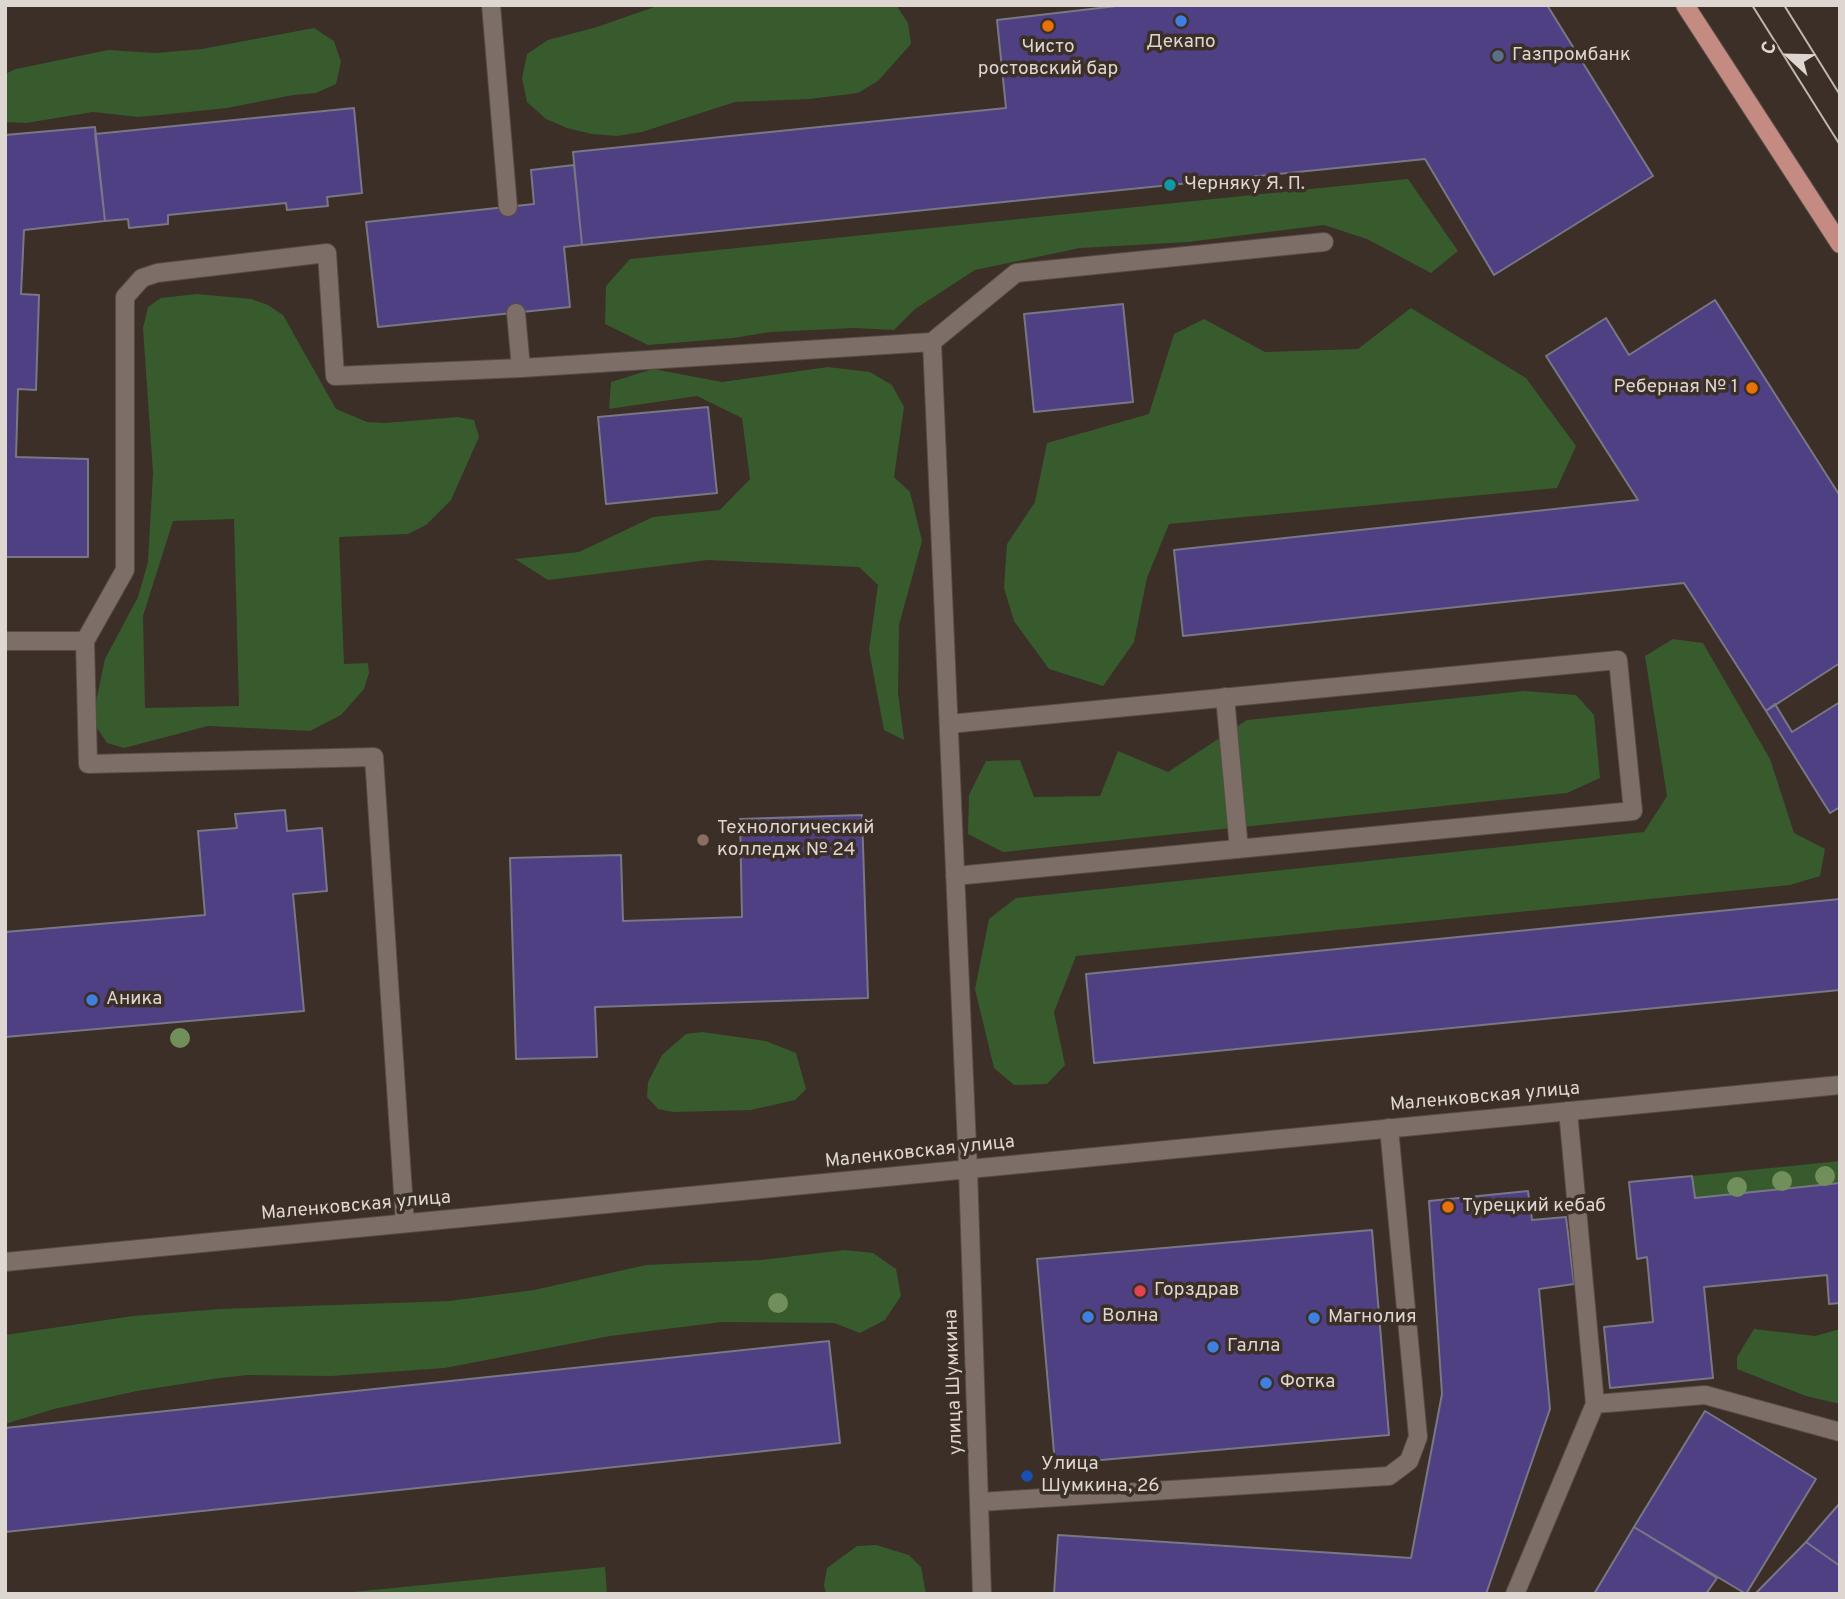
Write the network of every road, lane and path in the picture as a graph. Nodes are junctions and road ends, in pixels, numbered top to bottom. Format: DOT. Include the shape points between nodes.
graph roads {
  1 [pos="491,5"];
  2 [pos="1685,5"];
  3 [pos="508,206"];
  4 [pos="1324,242"];
  5 [pos="1840,244"];
  6 [pos="516,313"];
  7 [pos="932,342"];
  8 [pos="521,369"];
  9 [pos="5,641"];
  10 [pos="85,641"];
  11 [pos="1225,697"];
  12 [pos="949,723"];
  13 [pos="1240,849"];
  14 [pos="955,876"];
  15 [pos="1840,1085"];
  16 [pos="1569,1111"];
  17 [pos="1389,1128"];
  18 [pos="968,1169"];
  19 [pos="405,1223"];
  20 [pos="5,1262"];
  21 [pos="1595,1404"];
  22 [pos="1840,1432"];
  23 [pos="980,1502"];
  24 [pos="982,1594"];
  25 [pos="1515,1594"];
  1 -- 3 [label="street"];
  2 -- 5 [label="main road"];
  4 -- 7 [label="street" via="1016,273"];
  6 -- 8 [label="street"];
  7 -- 8 [label="street"];
  7 -- 12 [label="street, улица Шумкина"];
  8 -- 10 [label="street" via="335,376 327,253 142,278 125,297 123,314 125,570"];
  9 -- 10 [label="street"];
  10 -- 19 [label="street" via="88,764 374,757"];
  11 -- 12 [label="street"];
  11 -- 13 [label="street"];
  11 -- 13 [label="street" via="1618,660 1633,811"];
  12 -- 14 [label="street, улица Шумкина"];
  13 -- 14 [label="street"];
  14 -- 18 [label="street, улица Шумкина"];
  15 -- 16 [label="street, Маленковская улица"];
  16 -- 17 [label="street, Маленковская улица"];
  16 -- 21 [label="street"];
  17 -- 18 [label="street, Маленковская улица"];
  17 -- 23 [label="street" via="1418,1437 1409,1461 1389,1476"];
  18 -- 19 [label="street, Маленковская улица"];
  18 -- 23 [label="street, улица Шумкина"];
  19 -- 20 [label="street, Маленковская улица"];
  21 -- 22 [label="street" via="1705,1395"];
  21 -- 25 [label="street"];
  23 -- 24 [label="street, улица Шумкина"];
}
